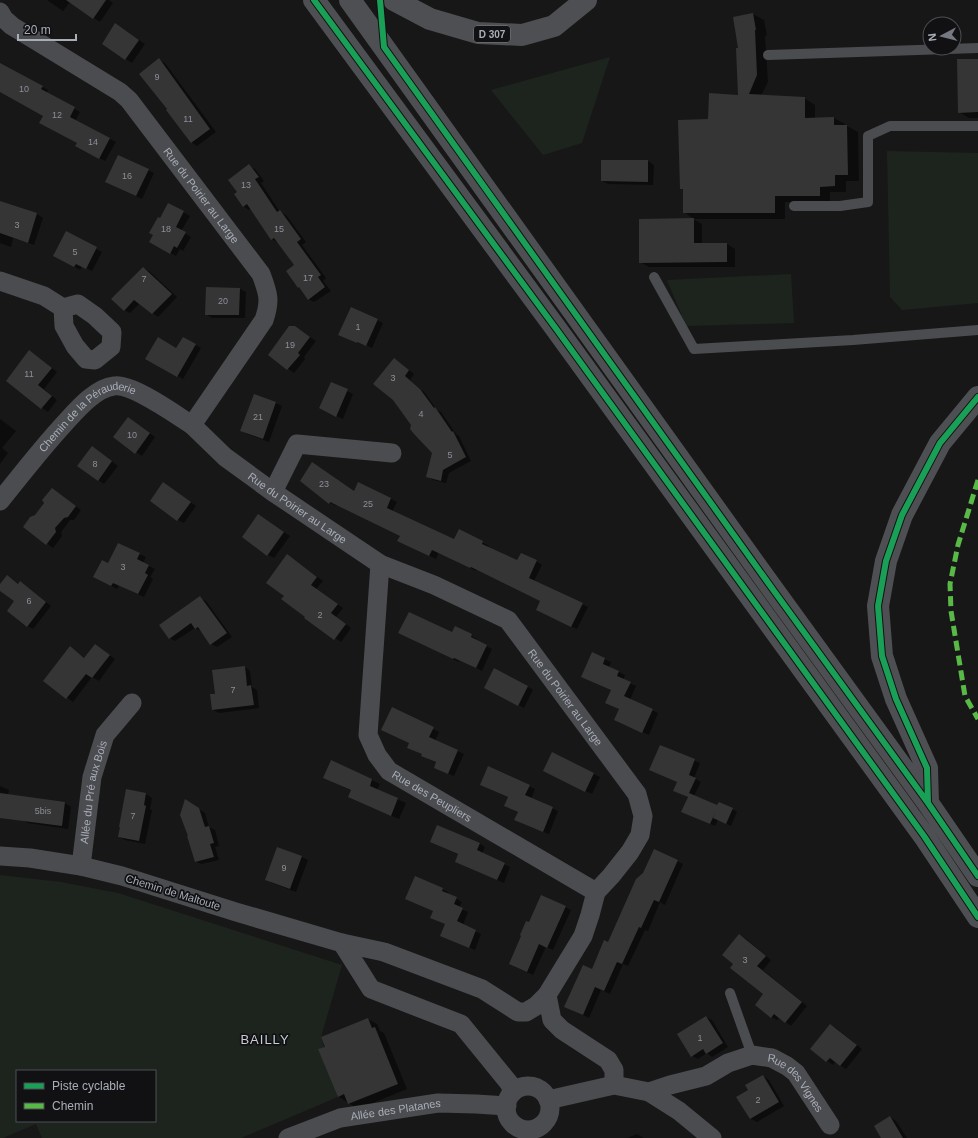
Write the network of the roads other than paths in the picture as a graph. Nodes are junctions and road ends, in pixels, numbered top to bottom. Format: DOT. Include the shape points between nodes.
graph roads {
  1 [pos="314,0"];
  2 [pos="350,0"];
  3 [pos="394,0"];
  4 [pos="586,0"];
  5 [pos="0,12"];
  6 [pos="978,48"];
  7 [pos="768,55"];
  8 [pos="978,126"];
  9 [pos="794,206"];
  10 [pos="654,277"];
  11 [pos="0,281"];
  12 [pos="63,308"];
  13 [pos="978,330"];
  14 [pos="978,397"];
  15 [pos="192,425"];
  16 [pos="392,453"];
  17 [pos="273,492"];
  18 [pos="0,501"];
  19 [pos="380,564"];
  20 [pos="132,703"];
  21 [pos="928,803"];
  22 [pos="0,856"];
  23 [pos="81,866"];
  24 [pos="978,876"];
  25 [pos="596,892"];
  26 [pos="978,917"];
  27 [pos="342,943"];
  28 [pos="730,993"];
  29 [pos="547,995"];
  30 [pos="752,1055"];
  31 [pos="614,1085"];
  32 [pos="649,1092"];
  33 [pos="510,1099"];
  34 [pos="548,1100"];
  35 [pos="830,1125"];
  36 [pos="534,1134"];
  37 [pos="288,1138"];
  38 [pos="712,1138"];
  1 -- 26 [label="main road" via="910,817"];
  2 -- 21 [label="main road"];
  3 -- 4 [label="main road, D 307" via="430,19 478,33 522,35 554,26"];
  5 -- 15 [label="street, Rue du Poirier au Large" via="12,26 129,100 261,274 268,292 268,308 264,320"];
  6 -- 7 [label="lane"];
  8 -- 9 [label="lane" via="890,126 868,136 868,202 840,206"];
  10 -- 13 [label="lane" via="694,349"];
  11 -- 12 [label="street" via="44,296"];
  14 -- 21 [label="main road" via="940,443 902,515 886,561 878,606 882,656 896,699 927,768"];
  15 -- 17 [label="street, Rue du Poirier au Large" via="225,457"];
  15 -- 18 [label="street, Chemin de la Pérauderie" via="149,398 127,388 114,386 100,391 85,402 42,448"];
  16 -- 17 [label="street" via="297,444"];
  17 -- 19 [label="street, Rue du Poirier au Large"];
  19 -- 25 [label="street, Rue des Peupliers" via="368,735 377,755 389,771"];
  19 -- 25 [label="street, Rue du Poirier au Large" via="434,585 508,620 636,794 643,816 640,835 630,852"];
  20 -- 23 [label="street, Allée du Pré aux Bois" via="105,735 92,777"];
  21 -- 24 [label="main road"];
  22 -- 23 [label="street, Chemin de Maltoute"];
  23 -- 27 [label="street, Chemin de Maltoute" via="122,876"];
  25 -- 29 [label="street, Rue du Poirier au Large" via="583,936"];
  27 -- 29 [label="street, Chemin de Maltoute" via="384,952 482,989 518,1012 526,1012"];
  27 -- 33 [label="street" via="371,989 461,1024 509,1082"];
  28 -- 30 [label="lane, Rue des Vignes"];
  29 -- 31 [label="street" via="552,1020 562,1030 608,1060 614,1070"];
  30 -- 32 [label="street, Rue des Vignes" via="706,1076"];
  30 -- 35 [label="street, Rue des Vignes" via="772,1058 796,1073"];
  31 -- 32 [label="street"];
  31 -- 34 [label="street"];
  32 -- 38 [label="street" via="679,1111"];
  33 -- 34 [label="street" via="519,1088 526,1086 540,1090"];
  33 -- 36 [label="street" via="506,1111 512,1124"];
  33 -- 37 [label="street, Allée des Platanes" via="476,1104 438,1103 340,1118"];
  34 -- 36 [label="street" via="550,1107 547,1120"];
}
